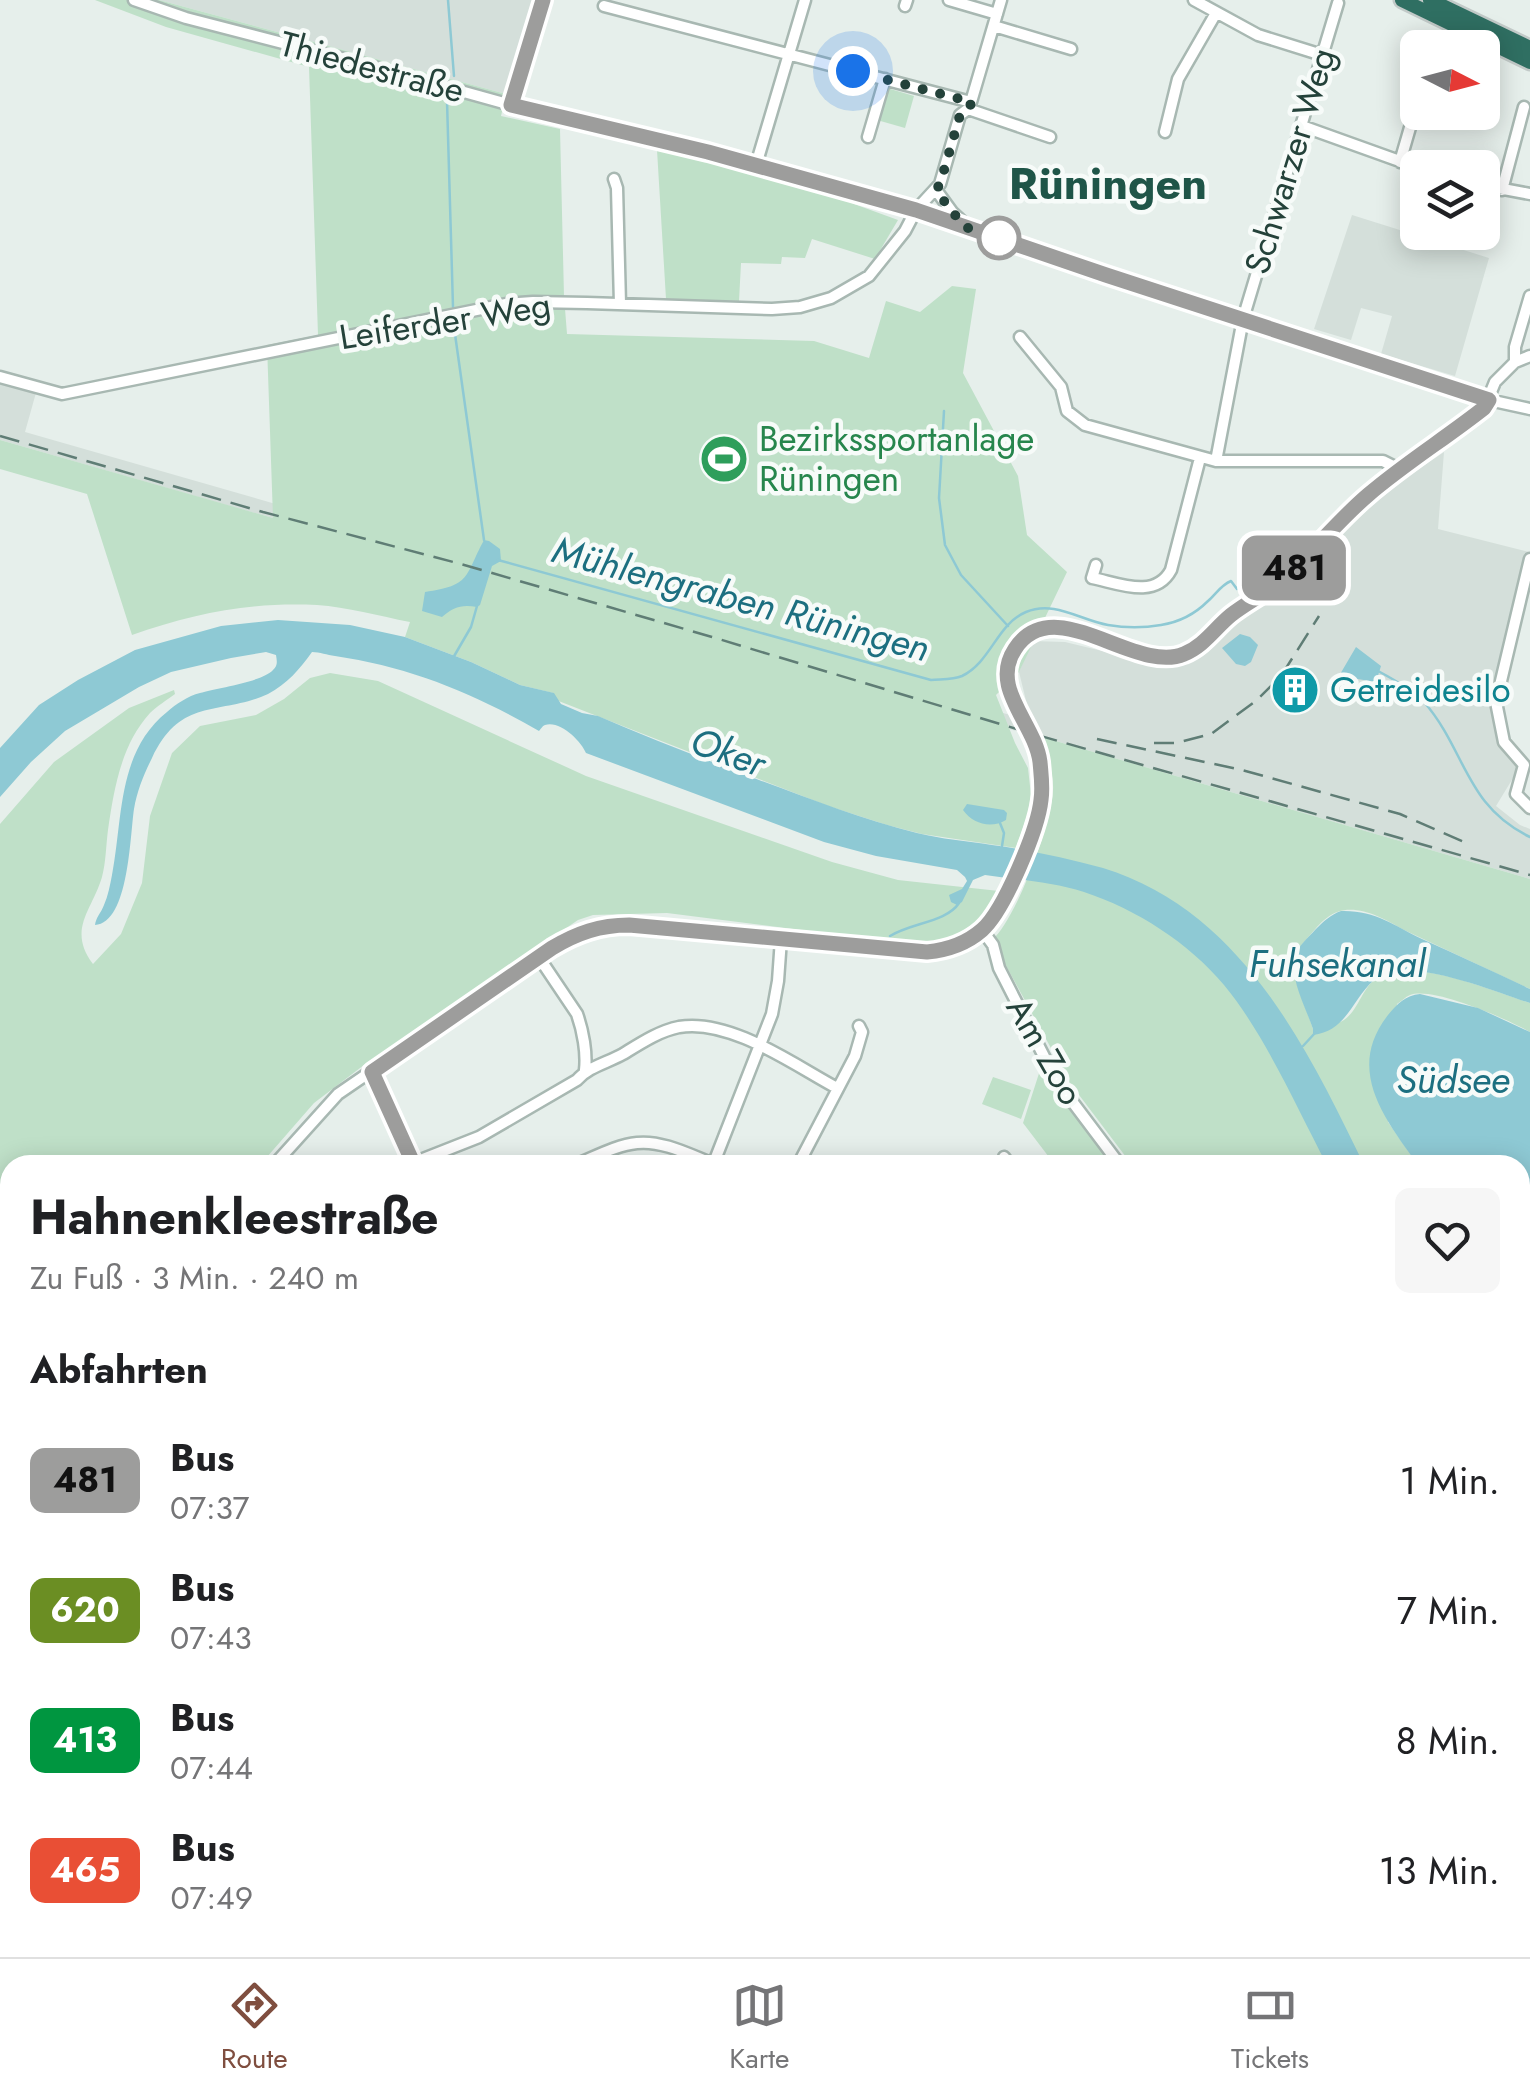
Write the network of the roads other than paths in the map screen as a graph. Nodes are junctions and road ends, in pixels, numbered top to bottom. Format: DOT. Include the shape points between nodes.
graph roads {
  1 [pos="134,0"];
  2 [pos="543,0"];
  3 [pos="805,0"];
  4 [pos="949,0"];
  5 [pos="1001,0"];
  6 [pos="1194,0"];
  7 [pos="1402,0"];
  8 [pos="1430,0"];
  9 [pos="1338,3"];
  10 [pos="604,6"];
  11 [pos="1216,12"];
  12 [pos="996,20"];
  13 [pos="1530,48"];
  14 [pos="1071,49"];
  15 [pos="790,54"];
  16 [pos="1322,55"];
  17 [pos="1530,62"];
  18 [pos="885,80"];
  19 [pos="511,105"];
  20 [pos="970,106"];
  21 [pos="1524,107"];
  22 [pos="1302,126"];
  23 [pos="1165,132"];
  24 [pos="868,137"];
  25 [pos="1050,137"];
  26 [pos="1400,162"];
  27 [pos="756,165"];
  28 [pos="614,179"];
  29 [pos="936,190"];
  30 [pos="1502,190"];
  31 [pos="1530,194"];
  32 [pos="916,210"];
  33 [pos="968,228"];
  34 [pos="1530,296"];
  35 [pos="620,304"];
  36 [pos="1242,319"];
  37 [pos="1020,337"];
  38 [pos="1530,356"];
  39 [pos="1515,362"];
  40 [pos="0,377"];
  41 [pos="1489,400"];
  42 [pos="1530,409"];
  43 [pos="1200,458"];
  44 [pos="1216,461"];
  45 [pos="1401,470"];
  46 [pos="1530,559"];
  47 [pos="1096,565"];
  48 [pos="1530,808"];
  49 [pos="982,930"];
  50 [pos="781,939"];
  51 [pos="538,956"];
  52 [pos="858,1026"];
  53 [pos="760,1046"];
  54 [pos="584,1070"];
  55 [pos="372,1072"];
  56 [pos="838,1088"];
  57 [pos="283,1155"];
  58 [pos="410,1155"];
  59 [pos="435,1155"];
  60 [pos="601,1155"];
  61 [pos="687,1155"];
  62 [pos="718,1155"];
  63 [pos="803,1155"];
  64 [pos="1112,1155"];
  1 -- 19 [label="street, Thiedestraße"];
  2 -- 19 [label="street"];
  3 -- 15 [label="street"];
  4 -- 12 [label="street"];
  5 -- 12 [label="street"];
  6 -- 11 [label="street"];
  7 -- 17 [label="highway"];
  8 -- 13 [label="highway"];
  9 -- 16 [label="street, Schwarzer Weg"];
  10 -- 15 [label="street"];
  11 -- 16 [label="street" via="1258,35"];
  11 -- 23 [label="street" via="1178,78"];
  12 -- 14 [label="street"];
  12 -- 20 [label="street"];
  15 -- 18 [label="street"];
  15 -- 27 [label="street"];
  16 -- 22 [label="street, Schwarzer Weg"];
  18 -- 20 [label="street"];
  18 -- 24 [label="street"];
  19 -- 27 [label="street, Thiedestraße"];
  20 -- 25 [label="street"];
  20 -- 29 [label="street" via="960,115"];
  21 -- 30 [label="street"];
  22 -- 26 [label="street"];
  22 -- 36 [label="street, Schwarzer Weg"];
  27 -- 32 [label="street, Thiedestraße"];
  28 -- 35 [label="street"];
  29 -- 32 [label="street, Leiferder Weg"];
  29 -- 33 [label="street"];
  30 -- 31 [label="street"];
  32 -- 33 [label="street, Thiedestraße"];
  32 -- 35 [label="street, Leiferder Weg" via="870,276 831,298 772,309"];
  33 -- 36 [label="street, Thiedestraße"];
  34 -- 39 [label="street"];
  35 -- 40 [label="street, Leiferder Weg" via="506,304 62,394"];
  36 -- 41 [label="street, Thiedestraße"];
  36 -- 44 [label="street, Schwarzer Weg"];
  37 -- 43 [label="street" via="1061,388 1067,411 1086,426"];
  38 -- 39 [label="street"];
  39 -- 41 [label="street" via="1495,382"];
  41 -- 42 [label="street, Thiedestraße"];
  41 -- 45 [label="street"];
  43 -- 44 [label="street"];
  43 -- 47 [label="street" via="1172,570 1163,582 1142,588 1092,578"];
  44 -- 45 [label="street" via="1383,460"];
  45 -- 49 [label="street" via="1274,586 1184,654 1150,657 1059,628 1026,636 1006,669 1039,756 1042,798 1007,892"];
  46 -- 48 [label="street" via="1496,702 1504,742 1524,765 1516,794"];
  49 -- 50 [label="street" via="954,947 927,952"];
  49 -- 64 [label="street, Am Zoo" via="1056,1080"];
  50 -- 51 [label="street" via="618,925 573,936"];
  50 -- 53 [label="street" via="775,998"];
  51 -- 54 [label="street" via="577,1014"];
  51 -- 55 [label="street"];
  52 -- 56 [label="street" via="860,1043"];
  53 -- 54 [label="street" via="716,1029 678,1028"];
  53 -- 56 [label="street"];
  53 -- 62 [label="street"];
  54 -- 59 [label="street" via="478,1137"];
  55 -- 57 [label="street" via="332,1099"];
  55 -- 58 [label="street"];
  56 -- 63 [label="street"];
  60 -- 61 [label="street" via="646,1142"];
}
